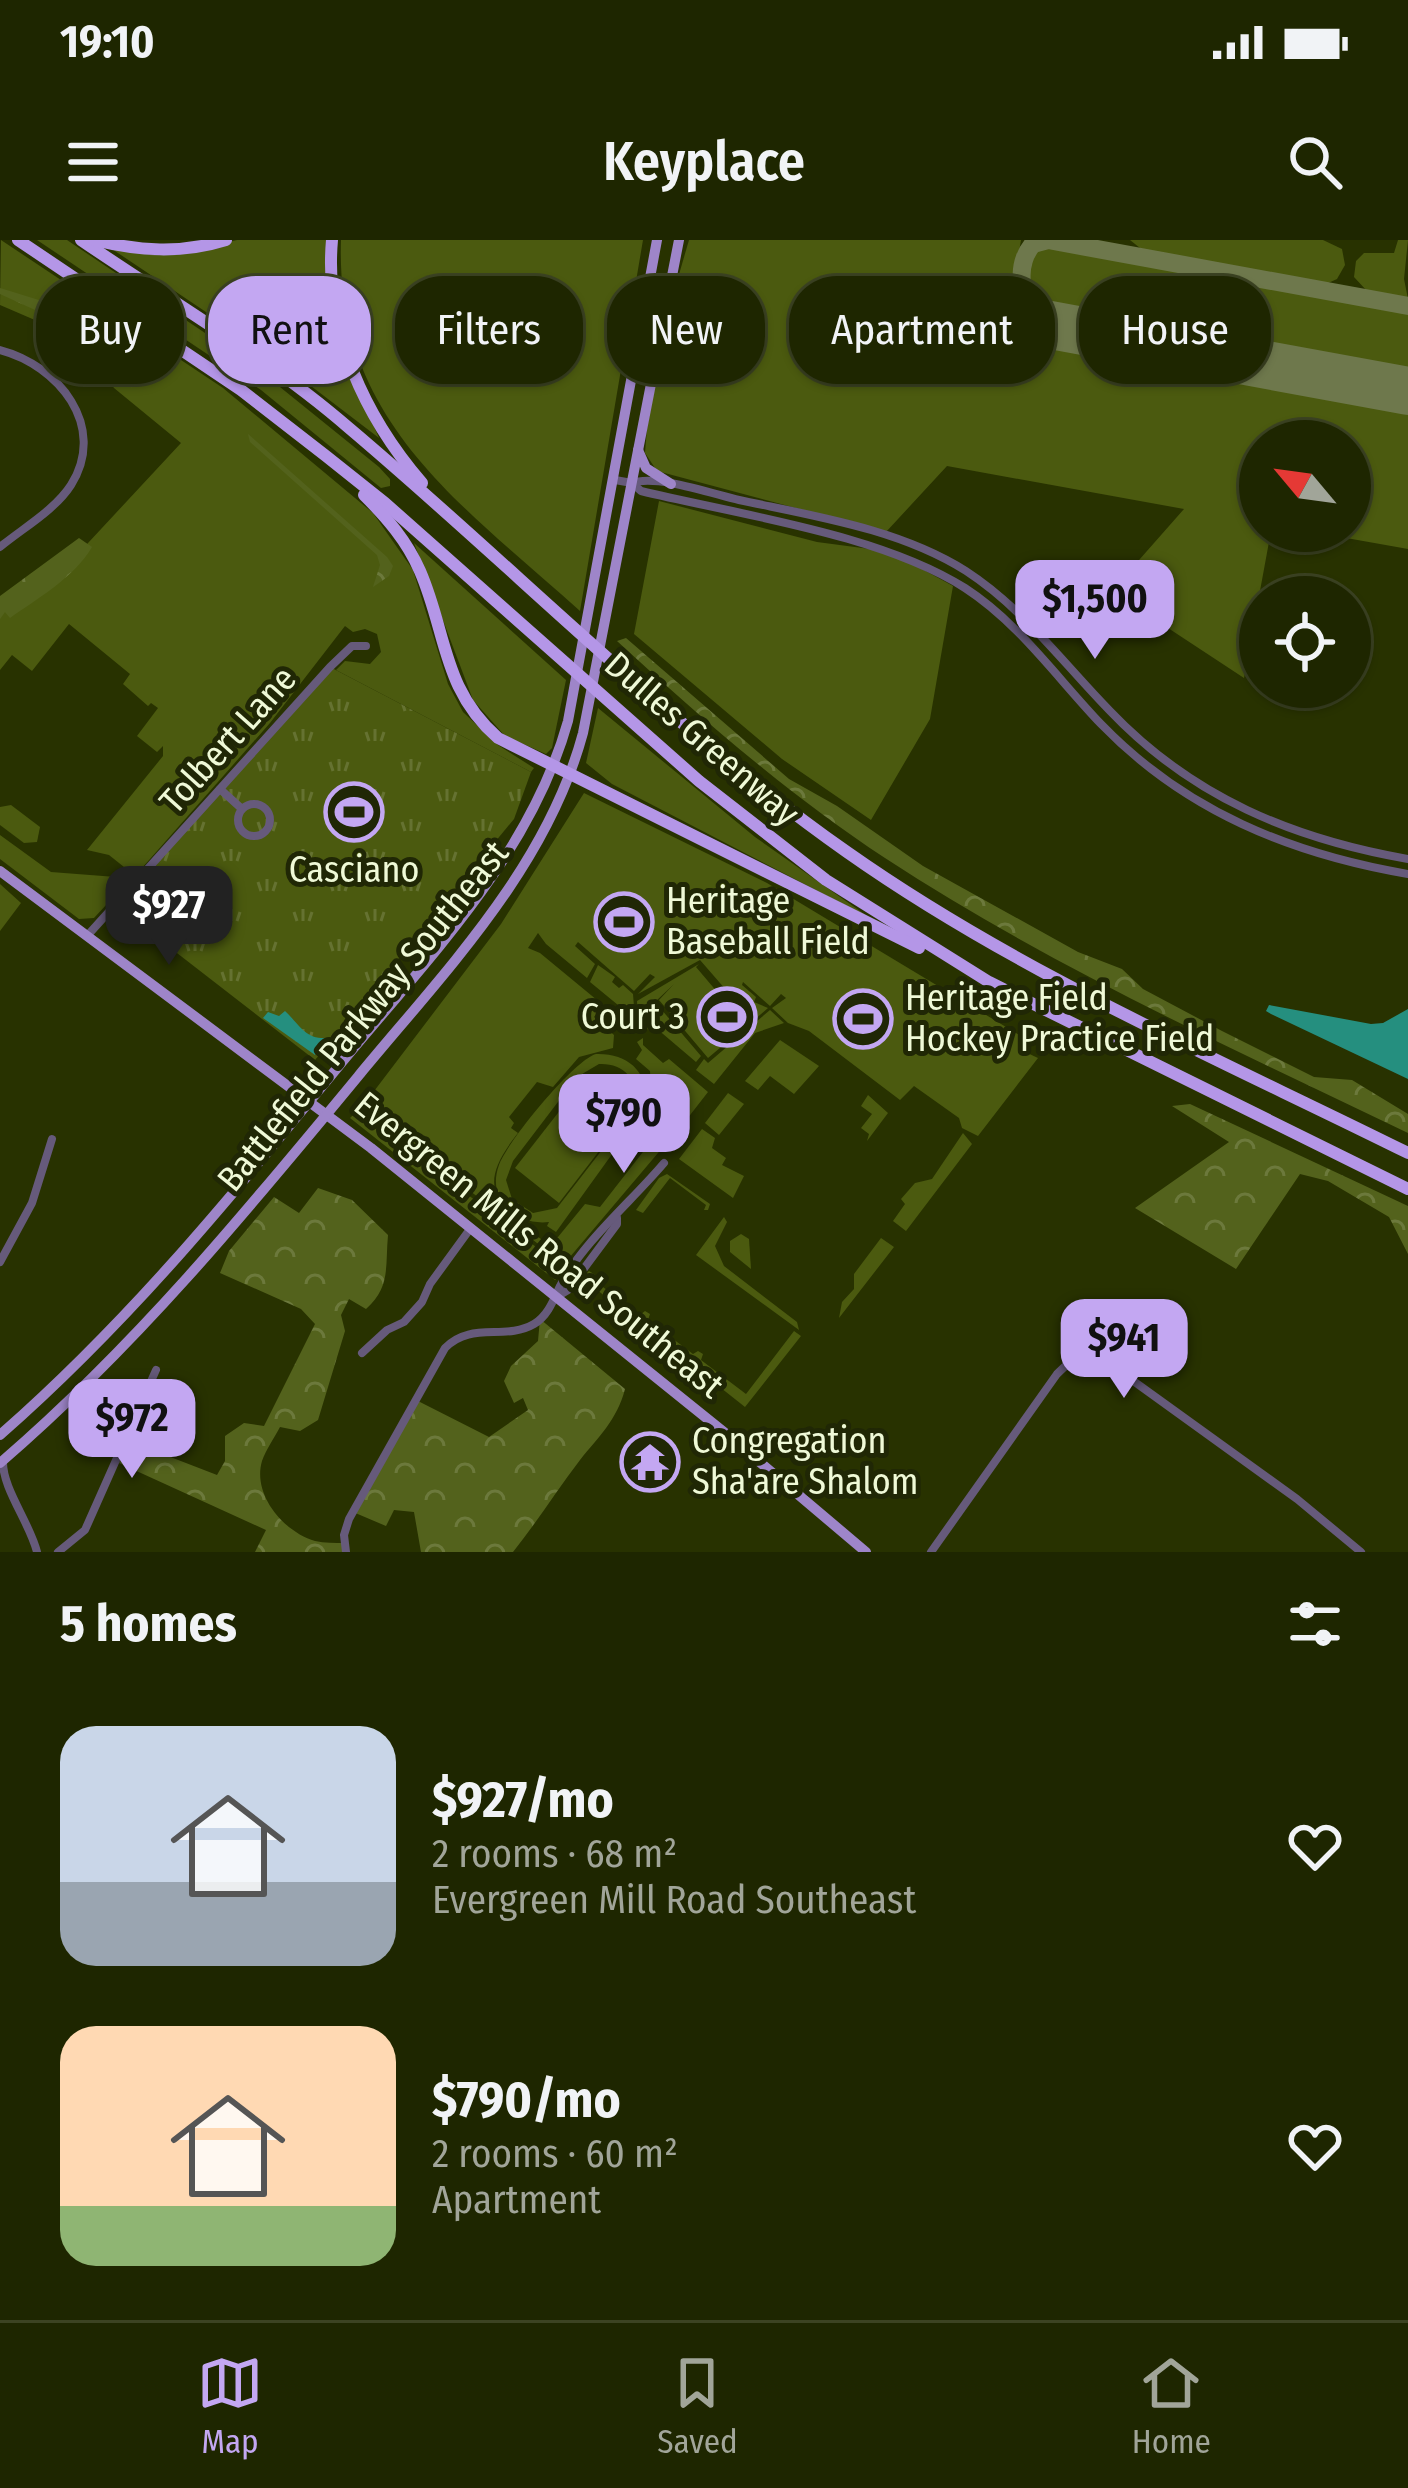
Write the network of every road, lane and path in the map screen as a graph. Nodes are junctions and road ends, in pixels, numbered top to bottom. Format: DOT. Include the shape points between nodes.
graph roads {
  1 [pos="18,240"];
  2 [pos="81,240"];
  3 [pos="94,240"];
  4 [pos="226,240"];
  5 [pos="332,240"];
  6 [pos="658,240"];
  7 [pos="680,240"];
  8 [pos="0,350"];
  9 [pos="638,450"];
  10 [pos="326,456"];
  11 [pos="615,480"];
  12 [pos="632,483"];
  13 [pos="671,484"];
  14 [pos="458,525"];
  15 [pos="0,547"];
  16 [pos="366,646"];
  17 [pos="555,767"];
  18 [pos="571,774"];
  19 [pos="220,789"];
  20 [pos="242,809"];
  21 [pos="1408,860"];
  22 [pos="0,871"];
  23 [pos="1408,874"];
  24 [pos="87,936"];
  25 [pos="973,973"];
  26 [pos="310,1101"];
  27 [pos="327,1114"];
  28 [pos="52,1139"];
  29 [pos="1408,1153"];
  30 [pos="664,1163"];
  31 [pos="1408,1189"];
  32 [pos="470,1229"];
  33 [pos="0,1262"];
  34 [pos="556,1297"];
  35 [pos="362,1353"];
  36 [pos="156,1370"];
  37 [pos="0,1435"];
  38 [pos="2,1462"];
  39 [pos="0,1484"];
  40 [pos="11,1490"];
  41 [pos="37,1552"];
  42 [pos="58,1552"];
  43 [pos="346,1552"];
  44 [pos="866,1552"];
  45 [pos="931,1552"];
  46 [pos="1361,1552"];
  1 -- 10 [label="highway, Dulles Greenway"];
  2 -- 14 [label="highway, Dulles Greenway" via="317,402"];
  3 -- 4 [label="highway" via="179,250"];
  5 -- 14 [label="highway" via="335,298 356,381 401,460"];
  6 -- 11 [label="main road, Battlefield Parkway Southeast"];
  7 -- 9 [label="main road, Battlefield Parkway Southeast"];
  8 -- 15 [label="street" via="60,384 84,439 66,491"];
  9 -- 12 [label="main road, Battlefield Parkway Southeast"];
  9 -- 13 [label="main road" via="646,468"];
  10 -- 17 [label="highway" via="412,554 457,688 474,714 498,738"];
  10 -- 25 [label="highway, Dulles Greenway" via="748,822"];
  11 -- 12 [label="street"];
  11 -- 17 [label="main road, Battlefield Parkway Southeast"];
  12 -- 13 [label="street"];
  12 -- 18 [label="main road, Battlefield Parkway Southeast"];
  12 -- 23 [label="street" via="933,569 1002,616 1102,725 1176,788 1286,844"];
  13 -- 21 [label="street" via="934,553 1006,600 1127,728 1200,786 1305,836"];
  14 -- 29 [label="highway, Dulles Greenway" via="738,768 891,882 1091,996"];
  16 -- 19 [label="street, Tolbert Lane" via="352,646 330,667"];
  17 -- 18 [label="highway"];
  17 -- 26 [label="main road, Battlefield Parkway Southeast" via="490,880"];
  18 -- 25 [label="highway"];
  18 -- 27 [label="main road, Battlefield Parkway Southeast" via="506,892"];
  19 -- 20 [label="street"];
  19 -- 24 [label="street, Tolbert Lane"];
  20 -- 20 [label="street" via="242,830 265,831 270,820 262,807"];
  22 -- 24 [label="main road, Evergreen Mills Road Southeast"];
  24 -- 26 [label="main road, Evergreen Mills Road Southeast"];
  25 -- 31 [label="highway, Dulles Greenway"];
  26 -- 27 [label="main road, Evergreen Mills Road Southeast"];
  26 -- 37 [label="main road, Battlefield Parkway Southeast" via="157,1284"];
  27 -- 32 [label="main road, Evergreen Mills Road Southeast"];
  27 -- 38 [label="main road, Battlefield Parkway Southeast" via="172,1298"];
  28 -- 33 [label="street" via="32,1203"];
  30 -- 34 [label="street"];
  32 -- 34 [label="main road, Evergreen Mills Road Southeast"];
  32 -- 35 [label="street" via="422,1302"];
  34 -- 43 [label="street" via="533,1325 466,1333 445,1348 349,1519"];
  34 -- 44 [label="main road, Evergreen Mills Road Southeast"];
  36 -- 42 [label="street" via="85,1530"];
  38 -- 40 [label="street"];
  39 -- 40 [label="street"];
  40 -- 41 [label="street"];
  45 -- 46 [label="street" via="1082,1350"];
}
